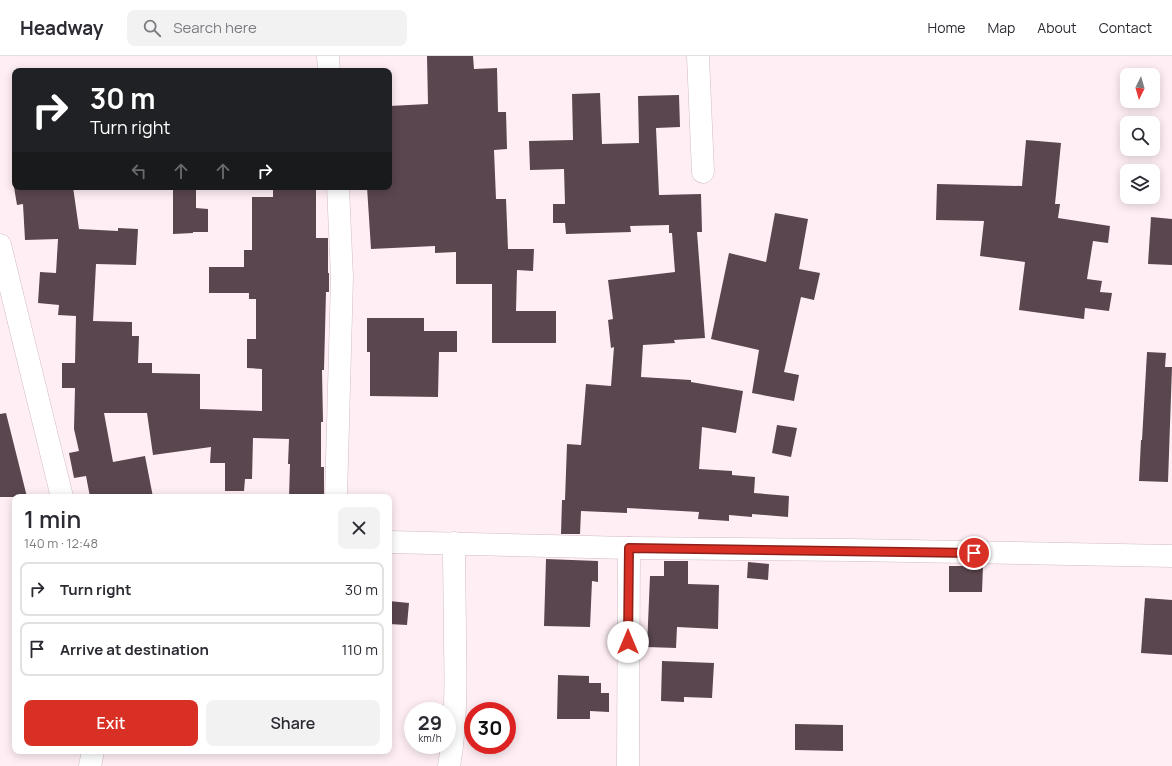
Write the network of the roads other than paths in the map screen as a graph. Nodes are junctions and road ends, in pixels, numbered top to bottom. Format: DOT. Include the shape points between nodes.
graph roads {
  1 [pos="328,56"];
  2 [pos="698,56"];
  3 [pos="329,68"];
  4 [pos="703,172"];
  5 [pos="338,190"];
  6 [pos="0,245"];
  7 [pos="61,494"];
  8 [pos="336,494"];
  9 [pos="392,542"];
  10 [pos="454,543"];
  11 [pos="629,548"];
  12 [pos="1172,556"];
  13 [pos="92,754"];
  14 [pos="90,766"];
  15 [pos="449,766"];
  16 [pos="628,766"];
  1 -- 3 [label="street"];
  2 -- 4 [label="street"];
  5 -- 8 [label="street" via="342,277"];
  6 -- 7 [label="street"];
  9 -- 10 [label="street"];
  10 -- 11 [label="street"];
  10 -- 15 [label="street" via="456,683"];
  11 -- 12 [label="street"];
  11 -- 16 [label="street"];
  13 -- 14 [label="street"];
}
